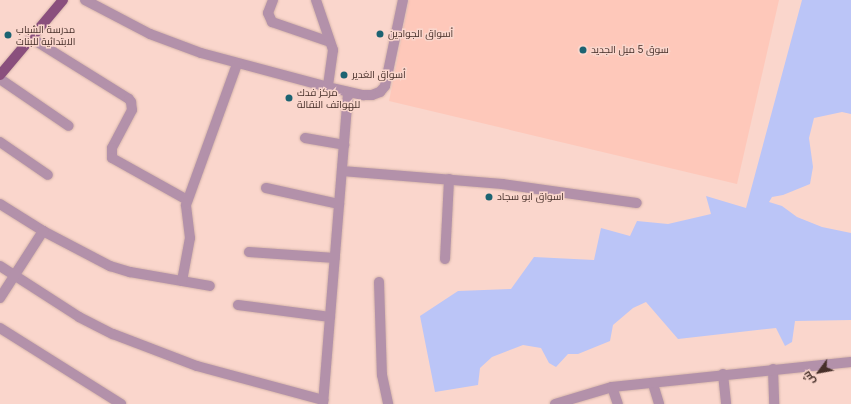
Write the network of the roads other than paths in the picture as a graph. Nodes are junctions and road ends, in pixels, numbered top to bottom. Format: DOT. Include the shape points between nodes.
graph roads {
  1 [pos="63,0"];
  2 [pos="85,0"];
  3 [pos="273,0"];
  4 [pos="316,0"];
  5 [pos="403,0"];
  6 [pos="31,38"];
  7 [pos="330,42"];
  8 [pos="237,64"];
  9 [pos="2,69"];
  10 [pos="0,79"];
  11 [pos="328,88"];
  12 [pos="348,92"];
  13 [pos="69,126"];
  14 [pos="305,138"];
  15 [pos="0,142"];
  16 [pos="344,145"];
  17 [pos="342,171"];
  18 [pos="48,175"];
  19 [pos="449,179"];
  20 [pos="266,188"];
  21 [pos="187,200"];
  22 [pos="637,203"];
  23 [pos="0,204"];
  24 [pos="339,204"];
  25 [pos="43,231"];
  26 [pos="249,252"];
  27 [pos="334,258"];
  28 [pos="445,259"];
  29 [pos="0,266"];
  30 [pos="13,276"];
  31 [pos="182,281"];
  32 [pos="379,282"];
  33 [pos="210,286"];
  34 [pos="0,298"];
  35 [pos="238,304"];
  36 [pos="330,317"];
  37 [pos="0,328"];
  38 [pos="851,362"];
  39 [pos="774,369"];
  40 [pos="724,374"];
  41 [pos="653,384"];
  42 [pos="612,387"];
  43 [pos="323,402"];
  44 [pos="121,404"];
  45 [pos="388,404"];
  46 [pos="555,404"];
  47 [pos="618,404"];
  48 [pos="659,404"];
  49 [pos="726,404"];
  50 [pos="774,404"];
  1 -- 6 [label="main road"];
  2 -- 8 [label="street" via="150,34"];
  3 -- 7 [label="street" via="268,13 272,22"];
  4 -- 7 [label="street"];
  5 -- 12 [label="street" via="385,86 372,96"];
  6 -- 9 [label="main road"];
  6 -- 21 [label="street" via="131,102 132,110 112,148 112,158"];
  7 -- 11 [label="street" via="334,55"];
  8 -- 11 [label="street"];
  8 -- 21 [label="street"];
  10 -- 13 [label="street"];
  11 -- 12 [label="street"];
  12 -- 16 [label="street"];
  14 -- 16 [label="street"];
  15 -- 18 [label="street"];
  16 -- 17 [label="street"];
  17 -- 19 [label="street"];
  17 -- 24 [label="street"];
  19 -- 22 [label="street"];
  19 -- 28 [label="street"];
  20 -- 24 [label="street"];
  21 -- 31 [label="street" via="190,238"];
  23 -- 25 [label="street"];
  24 -- 27 [label="street"];
  25 -- 30 [label="street"];
  25 -- 31 [label="street" via="110,266"];
  26 -- 27 [label="street"];
  27 -- 36 [label="street"];
  29 -- 30 [label="street"];
  30 -- 34 [label="street"];
  30 -- 43 [label="street" via="79,317 141,346 197,366"];
  31 -- 33 [label="street"];
  32 -- 45 [label="street" via="381,360"];
  35 -- 36 [label="street"];
  36 -- 43 [label="street"];
  37 -- 44 [label="street"];
  38 -- 39 [label="street"];
  39 -- 40 [label="street"];
  39 -- 50 [label="street"];
  40 -- 41 [label="street"];
  40 -- 49 [label="street"];
  41 -- 42 [label="street"];
  41 -- 48 [label="street"];
  42 -- 46 [label="street"];
  42 -- 47 [label="street"];
}
